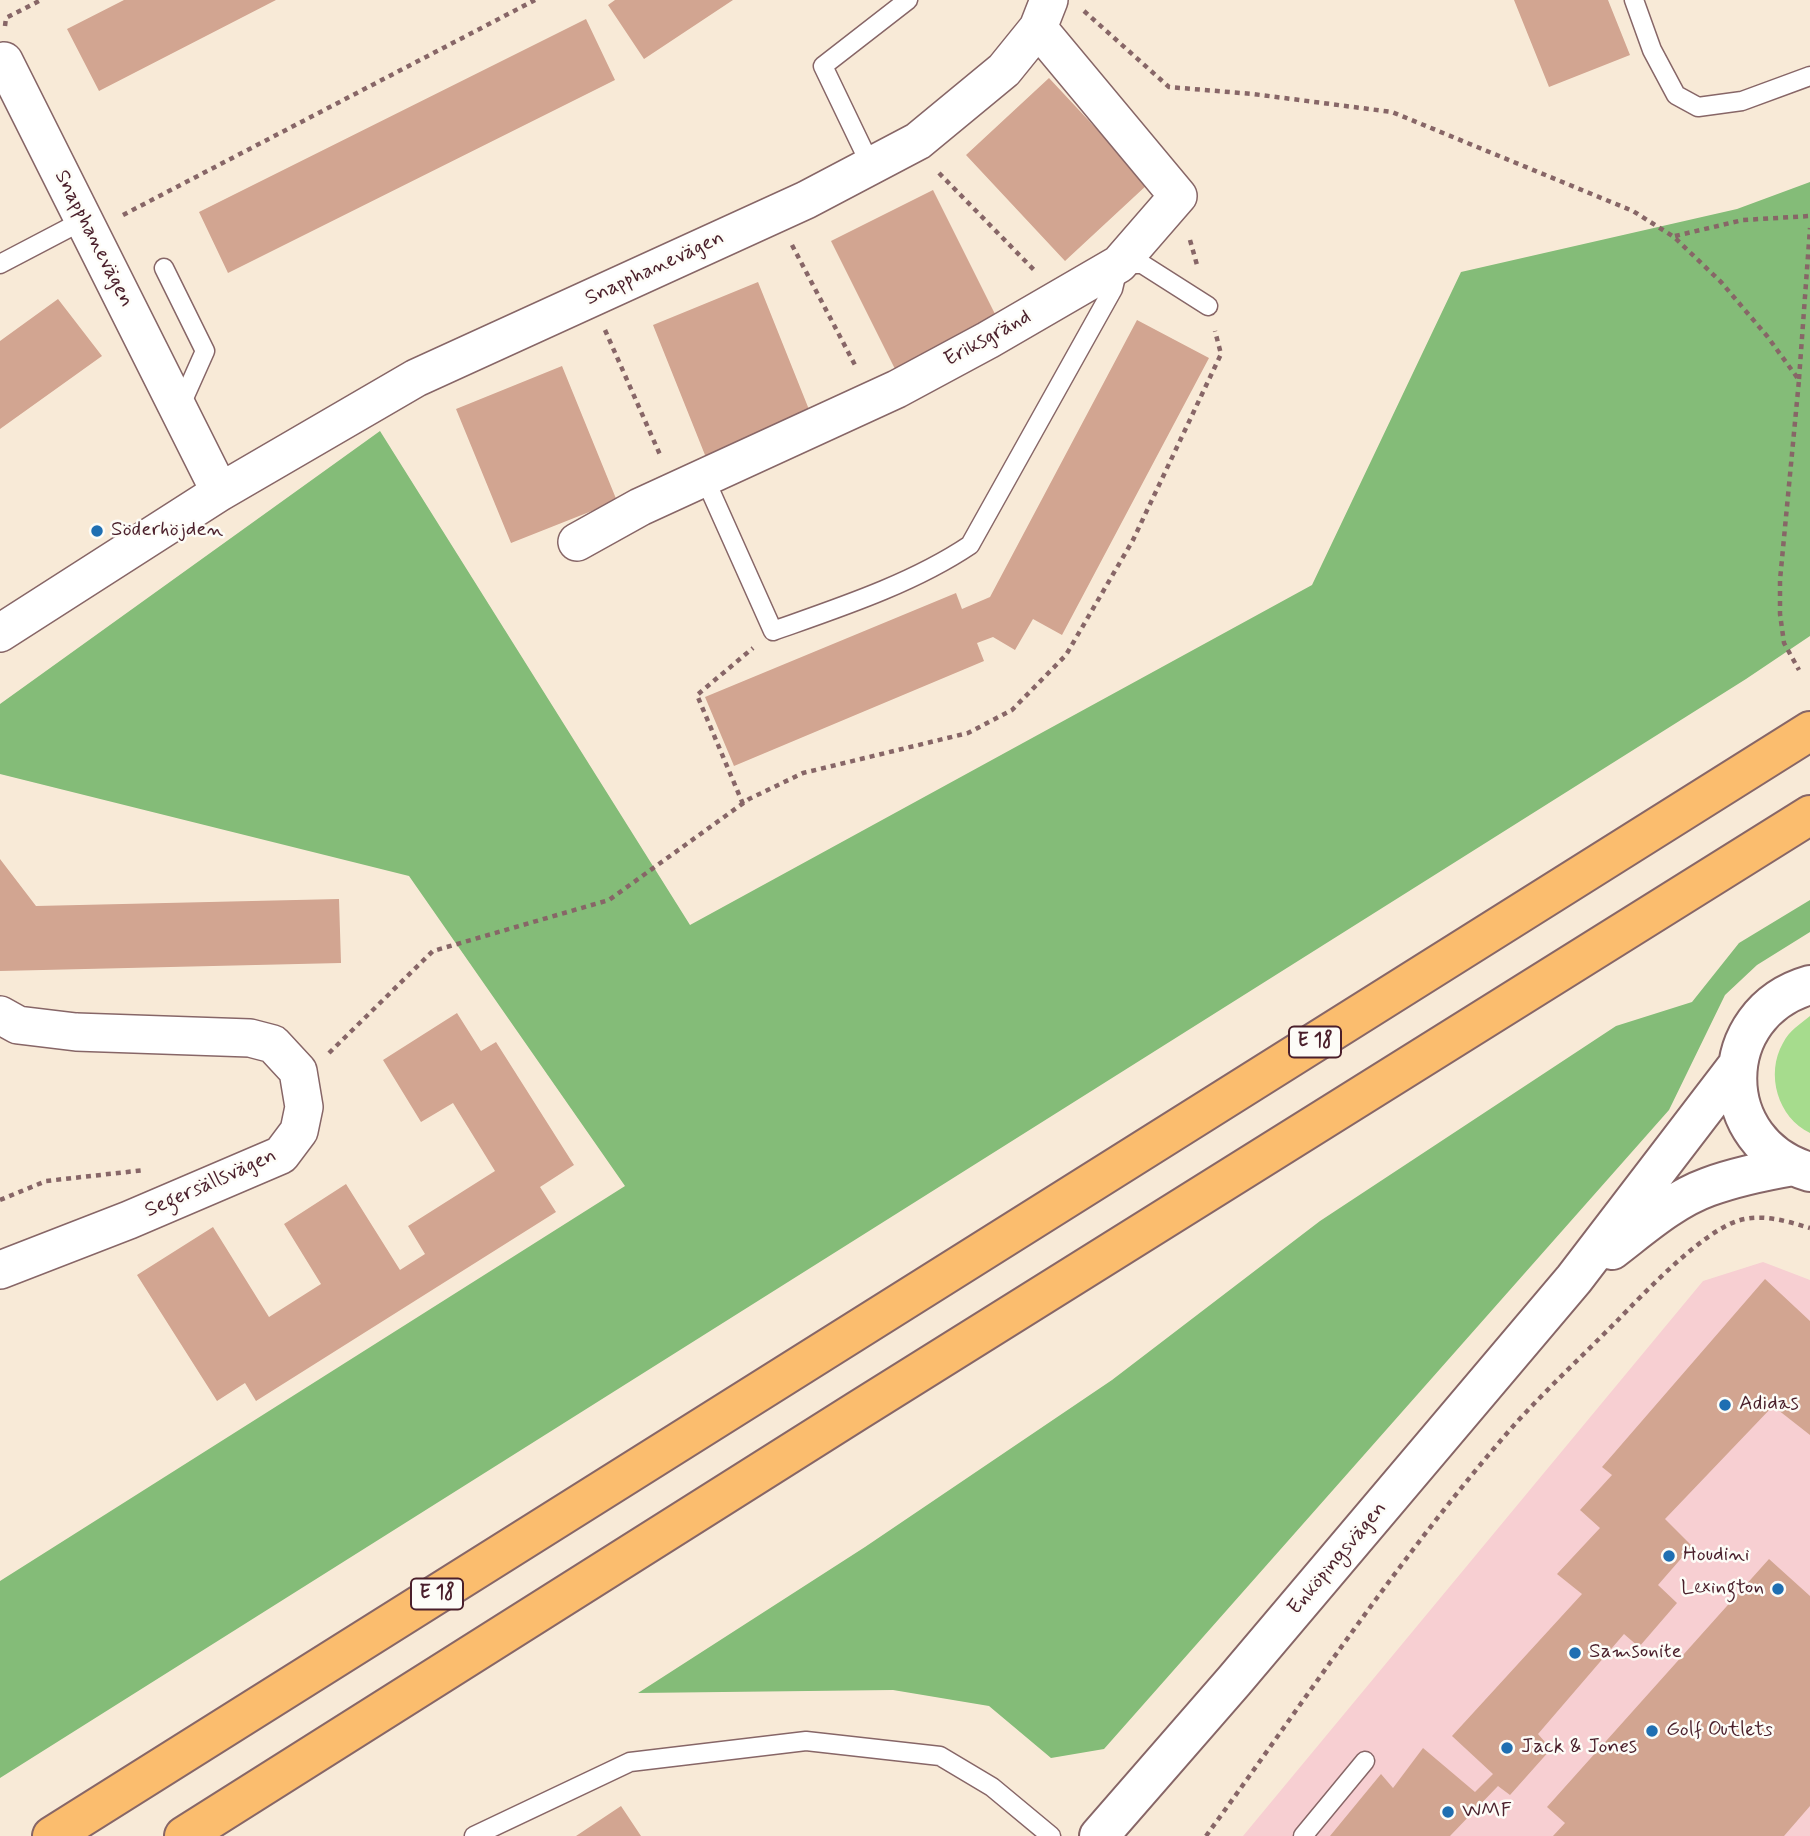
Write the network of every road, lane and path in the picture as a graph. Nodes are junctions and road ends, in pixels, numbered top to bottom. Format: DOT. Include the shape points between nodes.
graph roads {
  1 [pos="535,0"];
  2 [pos="908,0"];
  3 [pos="1634,0"];
  4 [pos="1055,12"];
  5 [pos="2,62"];
  6 [pos="1810,76"];
  7 [pos="871,166"];
  8 [pos="932,166"];
  9 [pos="1178,196"];
  10 [pos="1810,216"];
  11 [pos="87,226"];
  12 [pos="1810,228"];
  13 [pos="1674,237"];
  14 [pos="790,243"];
  15 [pos="0,264"];
  16 [pos="1119,264"];
  17 [pos="164,268"];
  18 [pos="1061,298"];
  19 [pos="1208,306"];
  20 [pos="603,326"];
  21 [pos="1798,380"];
  22 [pos="874,400"];
  23 [pos="178,410"];
  24 [pos="691,485"];
  25 [pos="220,492"];
  26 [pos="577,542"];
  27 [pos="772,631"];
  28 [pos="0,633"];
  29 [pos="1799,670"];
  30 [pos="1810,731"];
  31 [pos="743,804"];
  32 [pos="1810,815"];
  33 [pos="1810,985"];
  34 [pos="0,1015"];
  35 [pos="1738,1066"];
  36 [pos="301,1083"];
  37 [pos="157,1169"];
  38 [pos="1802,1169"];
  39 [pos="0,1200"];
  40 [pos="1810,1228"];
  41 [pos="0,1270"];
  42 [pos="1574,1279"];
  43 [pos="1364,1761"];
  44 [pos="52,1836"];
  45 [pos="184,1836"];
  46 [pos="474,1836"];
  47 [pos="1051,1836"];
  48 [pos="1099,1836"];
  49 [pos="1206,1836"];
  50 [pos="1303,1836"];
  1 -- 11 [label="path"];
  2 -- 7 [label="lane" via="823,66"];
  3 -- 6 [label="lane" via="1652,50 1676,95 1698,107 1742,101"];
  4 -- 7 [label="street, Snapphanevägen" via="1004,70 918,141"];
  4 -- 9 [label="street"];
  4 -- 13 [label="path" via="1089,14 1169,87 1392,112 1633,211"];
  5 -- 11 [label="street, Snapphanevägen"];
  7 -- 25 [label="street, Snapphanevägen" via="416,378"];
  8 -- 18 [label="path"];
  9 -- 16 [label="street, Eriksgränd"];
  9 -- 19 [label="path"];
  10 -- 13 [label="path" via="1743,220"];
  11 -- 15 [label="lane"];
  11 -- 23 [label="street, Snapphanevägen"];
  12 -- 21 [label="path"];
  13 -- 21 [label="path" via="1721,282"];
  14 -- 22 [label="path"];
  16 -- 18 [label="street, Eriksgränd"];
  16 -- 19 [label="lane" via="1142,264"];
  16 -- 27 [label="lane" via="1113,289 970,545 947,560 849,603"];
  17 -- 23 [label="lane" via="205,351"];
  18 -- 22 [label="street, Eriksgränd"];
  19 -- 31 [label="path" via="1221,354 1133,540 1066,654 1012,710 968,733 803,773"];
  20 -- 24 [label="path"];
  21 -- 29 [label="path" via="1780,591 1784,643"];
  22 -- 24 [label="street, Eriksgränd"];
  23 -- 25 [label="street, Snapphanevägen"];
  24 -- 26 [label="street, Eriksgränd"];
  24 -- 27 [label="lane"];
  25 -- 28 [label="street, Snapphanevägen"];
  27 -- 31 [label="path" via="696,695"];
  30 -- 44 [label="highway, E 18"];
  31 -- 36 [label="path" via="609,900 433,951"];
  32 -- 45 [label="highway"];
  33 -- 35 [label="street" via="1796,989 1763,1012 1746,1037"];
  34 -- 36 [label="street" via="18,1025 76,1032 250,1038 273,1044 298,1071"];
  35 -- 38 [label="street" via="1739,1101 1753,1133 1764,1146"];
  35 -- 42 [label="street, Enköpingsvägen"];
  36 -- 41 [label="street, Segersällsvägen" via="299,1131 281,1155"];
  37 -- 39 [label="path" via="46,1181"];
  38 -- 42 [label="street, Enköpingsvägen" via="1756,1172 1705,1188 1659,1214"];
  40 -- 49 [label="path" via="1771,1217 1735,1222 1650,1287 1507,1434 1412,1553"];
  42 -- 48 [label="street, Enköpingsvägen"];
  43 -- 50 [label="lane"];
  46 -- 47 [label="lane" via="630,1762 806,1741 940,1756 992,1787"];
}
